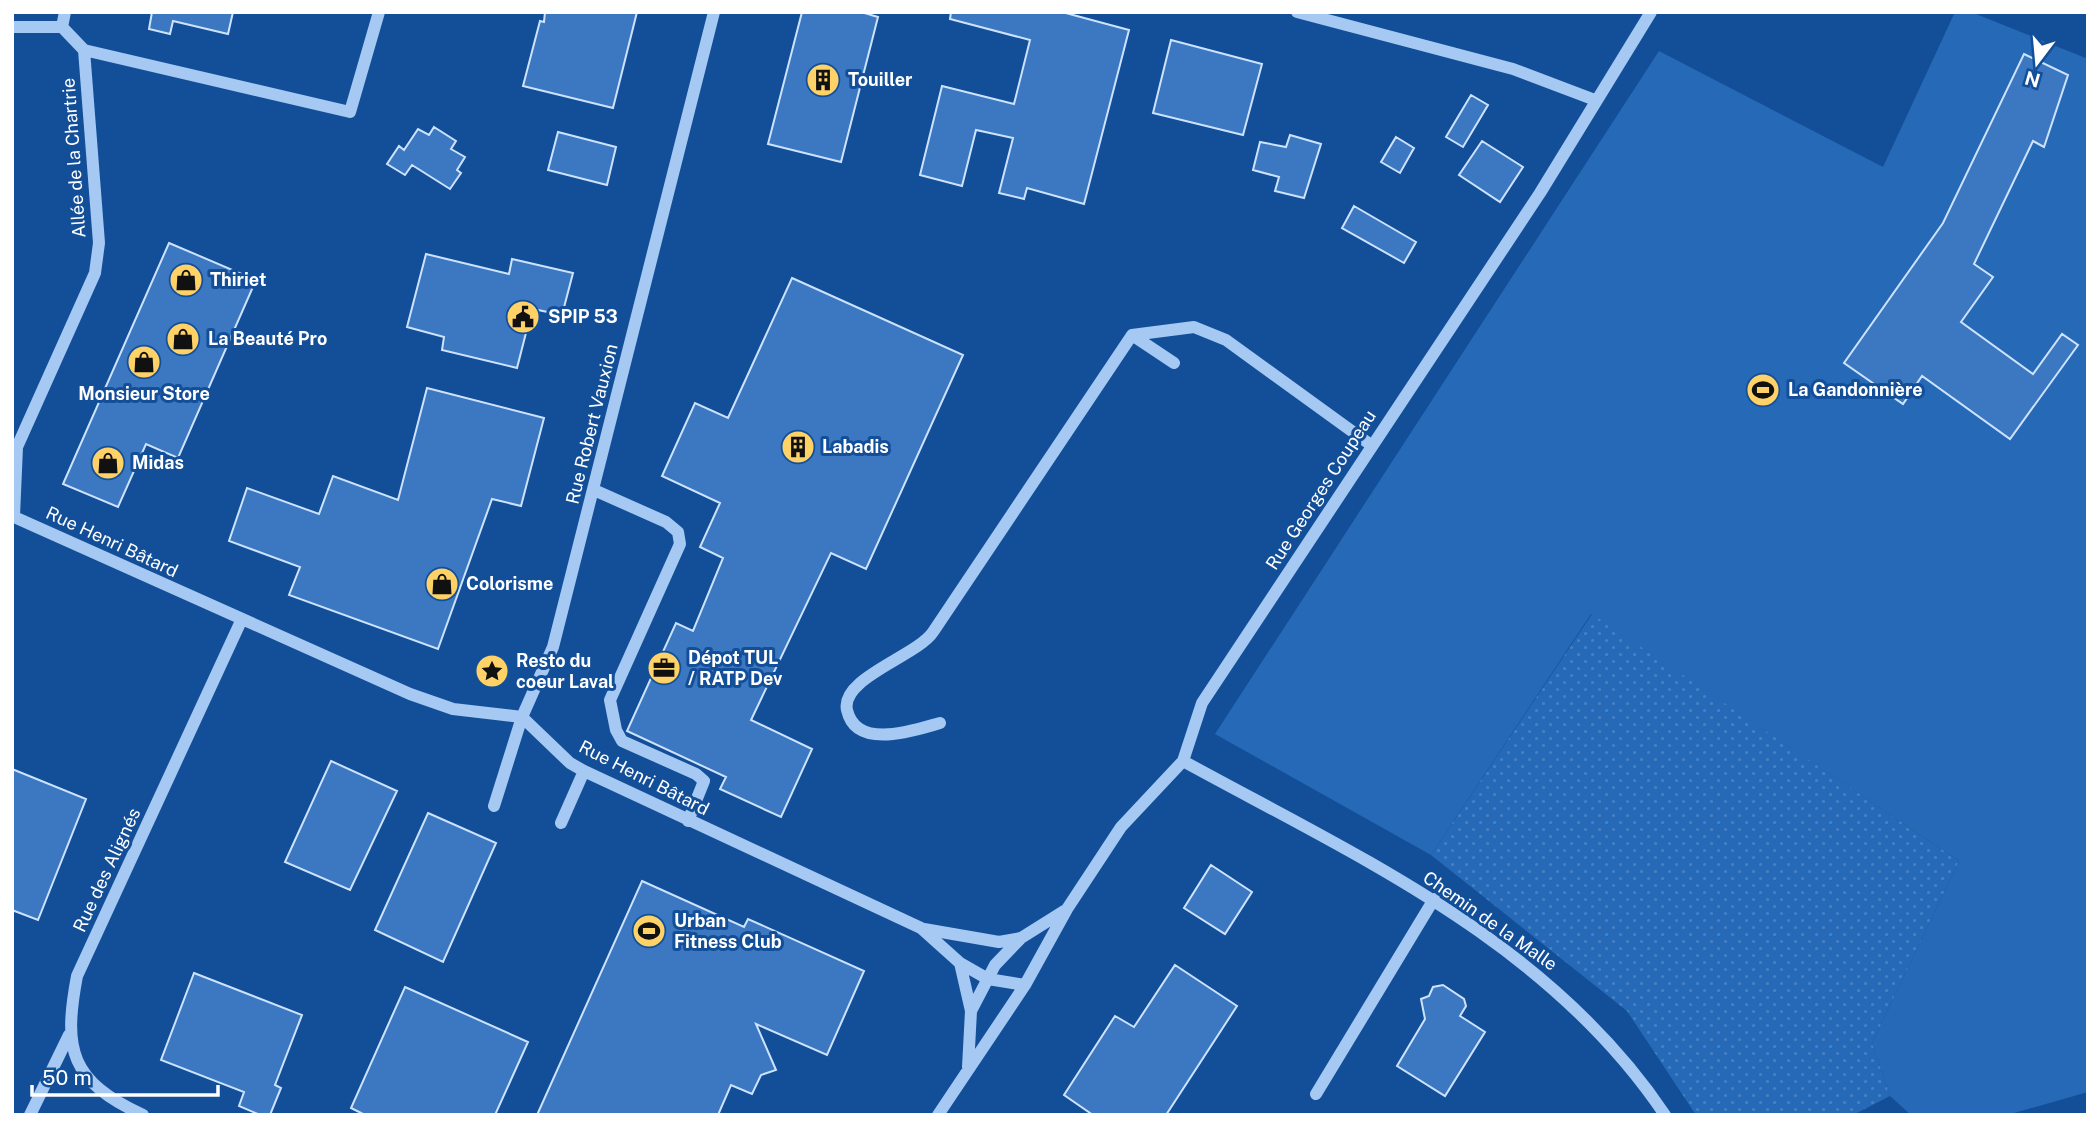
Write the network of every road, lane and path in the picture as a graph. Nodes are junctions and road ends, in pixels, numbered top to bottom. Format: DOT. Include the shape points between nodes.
graph roads {
  1 [pos="65,12"];
  2 [pos="379,12"];
  3 [pos="714,12"];
  4 [pos="1297,12"];
  5 [pos="1651,12"];
  6 [pos="12,27"];
  7 [pos="62,27"];
  8 [pos="84,50"];
  9 [pos="1595,100"];
  10 [pos="1132,335"];
  11 [pos="1174,363"];
  12 [pos="1371,445"];
  13 [pos="15,449"];
  14 [pos="594,490"];
  15 [pos="13,516"];
  16 [pos="241,621"];
  17 [pos="522,717"];
  18 [pos="940,723"];
  19 [pos="1183,761"];
  20 [pos="584,771"];
  21 [pos="494,806"];
  22 [pos="688,821"];
  23 [pos="561,823"];
  24 [pos="1434,899"];
  25 [pos="1067,909"];
  26 [pos="921,928"];
  27 [pos="1021,938"];
  28 [pos="960,963"];
  29 [pos="988,979"];
  30 [pos="1024,985"];
  31 [pos="971,1011"];
  32 [pos="69,1035"];
  33 [pos="968,1068"];
  34 [pos="1316,1094"];
  35 [pos="30,1115"];
  36 [pos="143,1115"];
  37 [pos="939,1115"];
  38 [pos="1665,1115"];
  1 -- 7 [label="street"];
  2 -- 8 [label="street" via="350,112"];
  3 -- 14 [label="street, Rue Robert Vauxion"];
  4 -- 9 [label="street" via="1513,69"];
  5 -- 9 [label="street, Rue Georges Coupeau"];
  6 -- 7 [label="street"];
  7 -- 8 [label="street"];
  8 -- 13 [label="street, Allée de la Chartrie" via="99,243 95,273"];
  9 -- 12 [label="street, Rue Georges Coupeau" via="1540,193"];
  10 -- 11 [label="street"];
  10 -- 12 [label="street" via="1194,327 1226,340"];
  10 -- 18 [label="street" via="926,643 859,682 847,697 852,721 876,735 894,736"];
  12 -- 19 [label="street, Rue Georges Coupeau" via="1202,703"];
  13 -- 15 [label="street"];
  14 -- 17 [label="street, Rue Robert Vauxion" via="553,648"];
  14 -- 22 [label="street" via="666,522 678,532 680,544 610,700 622,741 704,781"];
  15 -- 16 [label="street, Rue Henri Bâtard"];
  16 -- 17 [label="street, Rue Henri Bâtard" via="453,709"];
  16 -- 32 [label="street, Rue des Alignés" via="77,976"];
  17 -- 20 [label="street, Rue Henri Bâtard"];
  17 -- 21 [label="street, Rue Robert Vauxion"];
  19 -- 24 [label="street, Chemin de la Malle"];
  19 -- 25 [label="street, Rue Georges Coupeau" via="1121,827"];
  20 -- 22 [label="street, Rue Henri Bâtard"];
  20 -- 23 [label="street"];
  22 -- 26 [label="street, Rue Henri Bâtard"];
  24 -- 34 [label="street"];
  24 -- 38 [label="street, Chemin de la Malle" via="1572,1003 1628,1062"];
  25 -- 27 [label="street"];
  25 -- 30 [label="street, Rue Georges Coupeau"];
  26 -- 27 [label="street" via="981,941"];
  26 -- 28 [label="street, Rue Henri Bâtard"];
  27 -- 29 [label="street" via="1001,957"];
  28 -- 29 [label="street, Rue Henri Bâtard"];
  28 -- 31 [label="street"];
  29 -- 30 [label="street, Rue Henri Bâtard"];
  29 -- 31 [label="street"];
  30 -- 33 [label="street"];
  31 -- 33 [label="street"];
  32 -- 35 [label="street"];
  32 -- 36 [label="street, Rue des Alignés" via="87,1076 116,1102"];
  33 -- 37 [label="street"];
}
